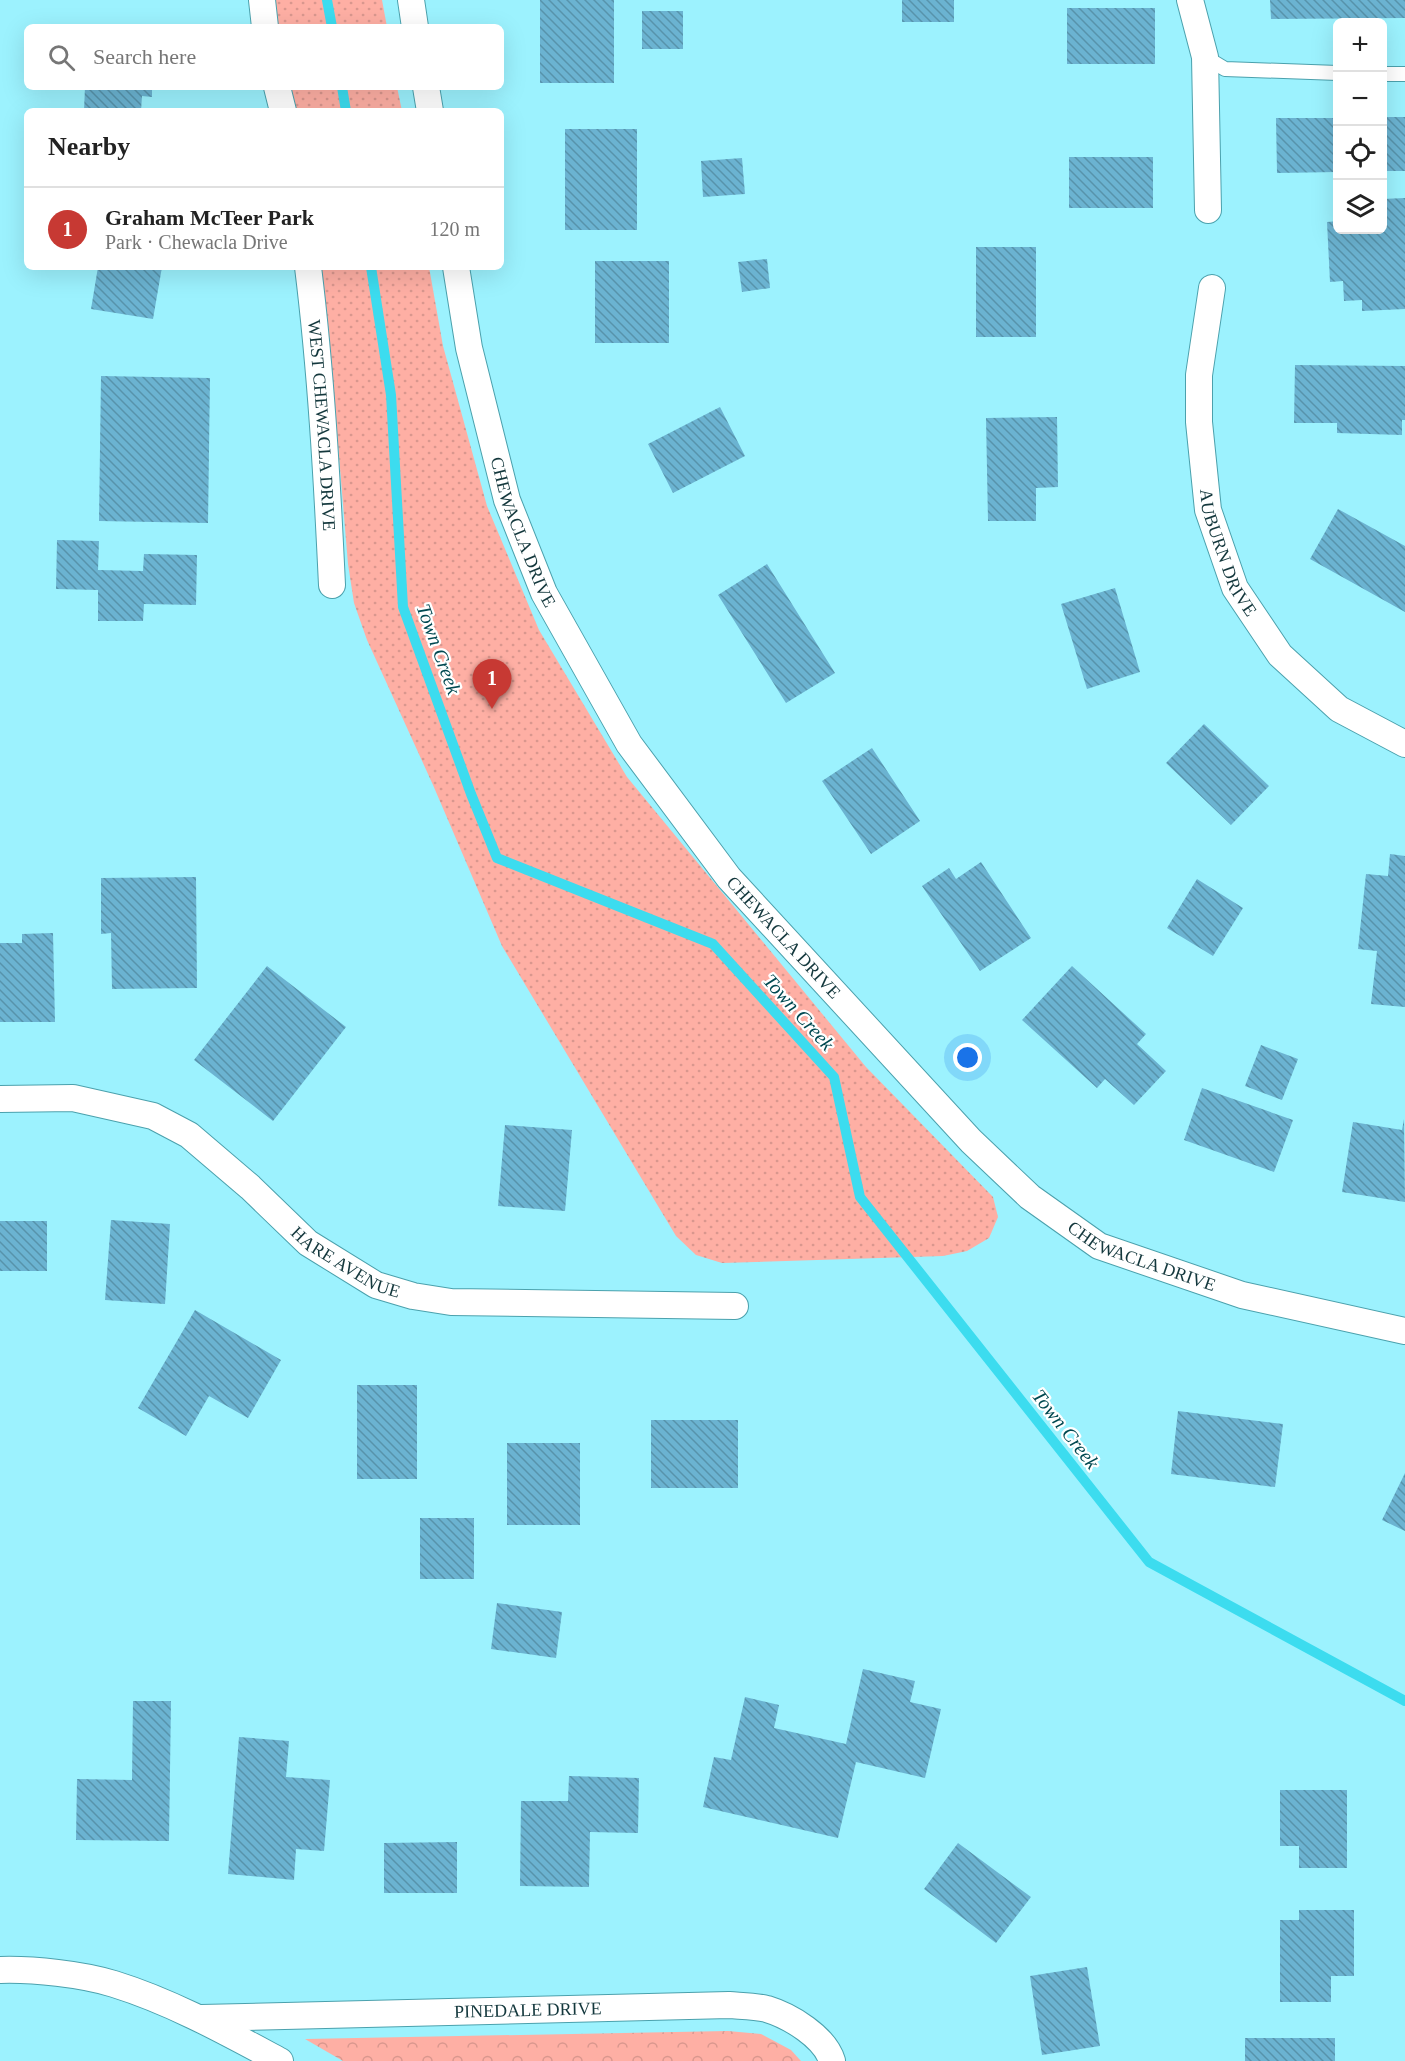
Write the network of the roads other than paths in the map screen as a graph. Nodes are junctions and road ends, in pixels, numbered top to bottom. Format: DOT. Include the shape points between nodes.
graph roads {
  1 [pos="262,0"];
  2 [pos="411,0"];
  3 [pos="1190,0"];
  4 [pos="265,24"];
  5 [pos="415,24"];
  6 [pos="1205,57"];
  7 [pos="1333,73"];
  8 [pos="1387,74"];
  9 [pos="1405,74"];
  10 [pos="279,90"];
  11 [pos="426,90"];
  12 [pos="282,108"];
  13 [pos="430,108"];
  14 [pos="1208,210"];
  15 [pos="308,270"];
  16 [pos="456,270"];
  17 [pos="1212,288"];
  18 [pos="332,585"];
  19 [pos="1405,744"];
  20 [pos="0,1099"];
  21 [pos="735,1306"];
  22 [pos="1405,1331"];
  23 [pos="0,1970"];
  24 [pos="201,2018"];
  25 [pos="280,2061"];
  26 [pos="832,2061"];
  1 -- 4 [label="street"];
  2 -- 5 [label="street"];
  3 -- 6 [label="street"];
  6 -- 7 [label="lane" via="1225,69"];
  6 -- 14 [label="street"];
  8 -- 9 [label="lane"];
  10 -- 12 [label="street"];
  11 -- 13 [label="street"];
  15 -- 18 [label="street, WEST CHEWACLA DRIVE" via="324,433"];
  16 -- 22 [label="street, CHEWACLA DRIVE" via="469,348 507,500 544,593 629,744 729,878 972,1141 1030,1197 1099,1246 1242,1295"];
  17 -- 19 [label="street, AUBURN DRIVE" via="1199,375 1199,422 1208,510 1235,588 1280,655 1340,709"];
  20 -- 21 [label="street, HARE AVENUE" via="73,1098 153,1116 189,1135 308,1243 376,1285 413,1296 451,1302"];
  23 -- 24 [label="street, PINEDALE DRIVE" via="70,1975 112,1983"];
  24 -- 25 [label="street, PINEDALE DRIVE"];
  24 -- 26 [label="street, PINEDALE DRIVE" via="729,2005 766,2009 802,2025 830,2053"];
}
